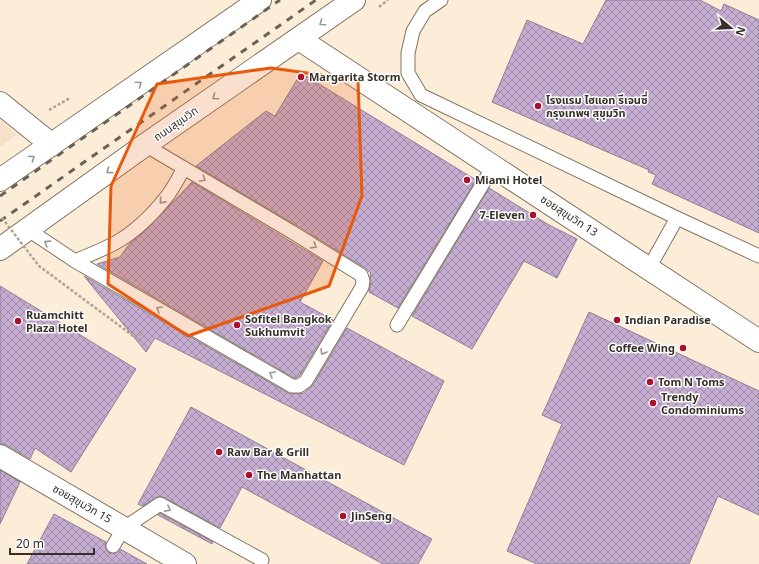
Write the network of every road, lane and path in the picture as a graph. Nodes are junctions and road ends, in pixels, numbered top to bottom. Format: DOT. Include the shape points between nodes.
graph roads {
  1 [pos="260,0"];
  2 [pos="354,0"];
  3 [pos="441,0"];
  4 [pos="299,39"];
  5 [pos="72,97"];
  6 [pos="0,103"];
  7 [pos="46,112"];
  8 [pos="52,145"];
  9 [pos="145,145"];
  10 [pos="493,166"];
  11 [pos="184,168"];
  12 [pos="0,180"];
  13 [pos="2,218"];
  14 [pos="677,218"];
  15 [pos="27,230"];
  16 [pos="0,249"];
  17 [pos="759,256"];
  18 [pos="75,261"];
  19 [pos="649,268"];
  20 [pos="397,325"];
  21 [pos="142,331"];
  22 [pos="759,341"];
  23 [pos="0,456"];
  24 [pos="119,537"];
  25 [pos="264,563"];
  26 [pos="184,564"];
  8 -- 1 [label="street, one-way"];
  2 -- 4 [label="street, ถนนสุขุมวิท, one-way"];
  3 -- 14 [label="lane" via="426,11 413,31 408,53 408,73 421,95"];
  4 -- 9 [label="street, ถนนสุขุมวิท, one-way"];
  4 -- 10 [label="street, ซอยสุขุมวิท 13"];
  5 -- 7 [label="path"];
  6 -- 8 [label="street"];
  12 -- 8 [label="street, one-way"];
  9 -- 11 [label="lane"];
  9 -- 15 [label="street, ถนนสุขุมวิท, one-way"];
  10 -- 19 [label="street, ซอยสุขุมวิท 13"];
  10 -- 20 [label="lane"];
  11 -- 18 [label="lane, one-way" via="168,195 130,233 116,243"];
  11 -- 18 [label="lane, one-way" via="361,275 362,287 306,381 299,386 292,386"];
  13 -- 21 [label="path, bridge" via="39,266 136,338"];
  14 -- 17 [label="lane"];
  14 -- 19 [label="lane"];
  15 -- 16 [label="street, ถนนสุขุมวิท"];
  18 -- 15 [label="lane, one-way"];
  19 -- 22 [label="street, ซอยสุขุมวิท 13"];
  23 -- 24 [label="street, ซอยสุขุมวิท 15"];
  24 -- 25 [label="lane, one-way" via="160,504"];
  24 -- 26 [label="street, ซอยสุขุมวิท 15"];
}
